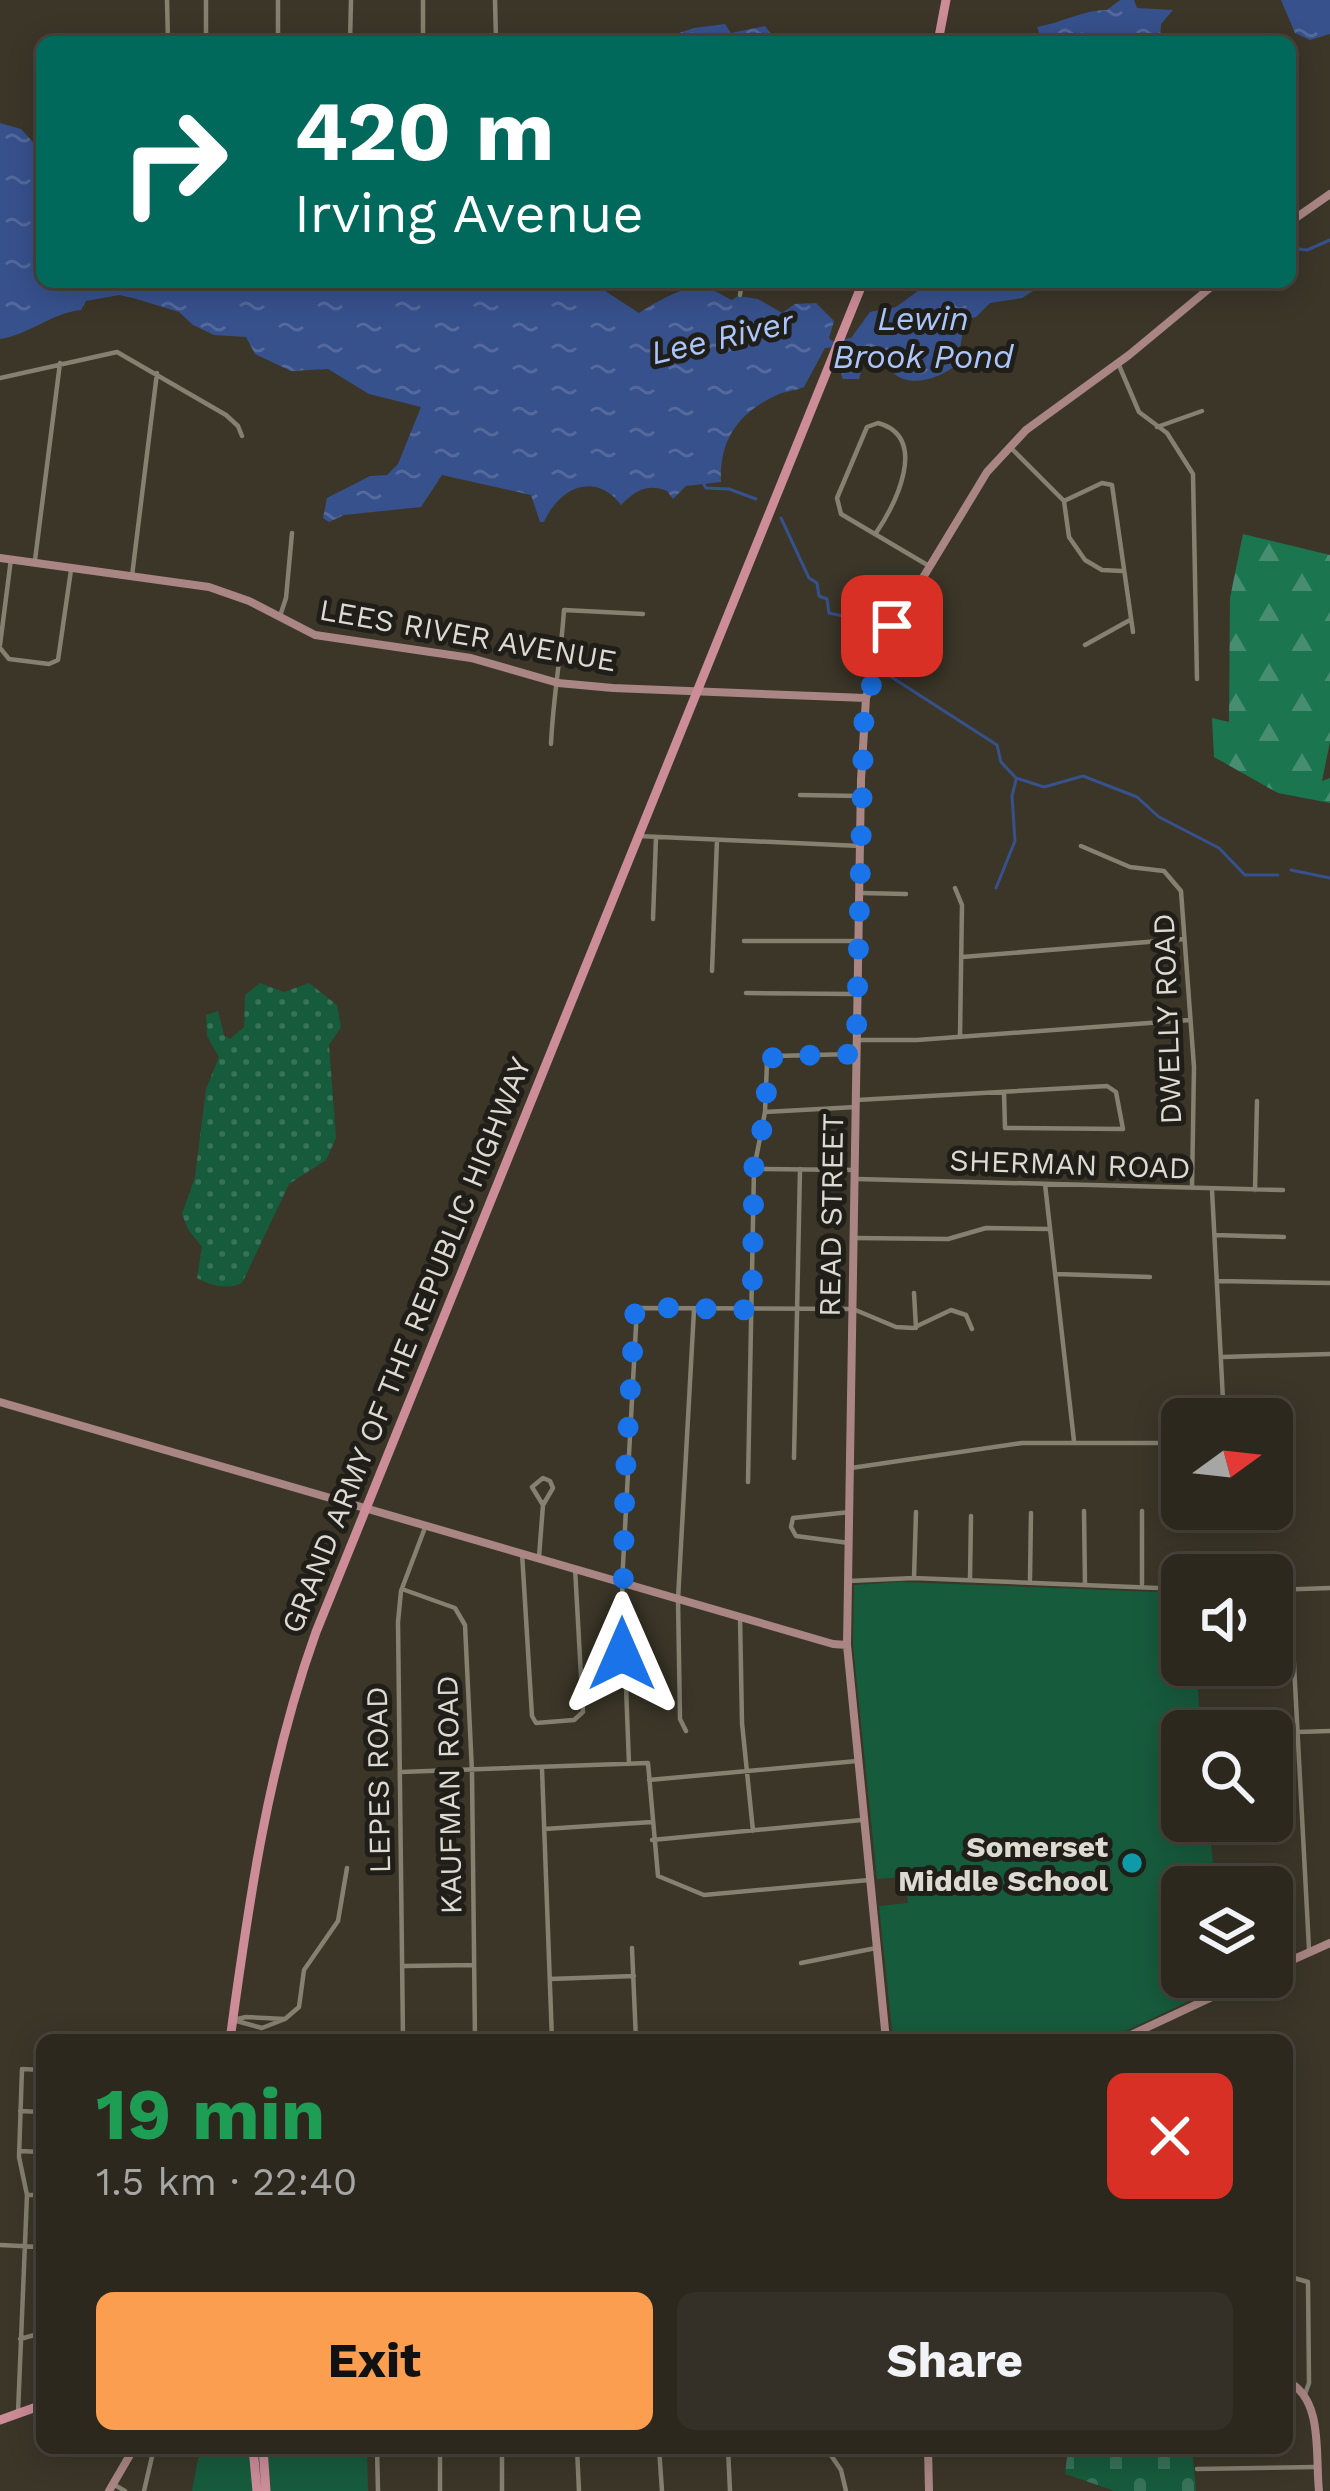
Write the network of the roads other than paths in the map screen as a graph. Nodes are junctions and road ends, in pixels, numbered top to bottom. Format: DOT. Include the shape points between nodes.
graph roads {
  1 [pos="167,0"];
  2 [pos="206,0"];
  3 [pos="278,0"];
  4 [pos="351,0"];
  5 [pos="423,0"];
  6 [pos="495,0"];
  7 [pos="946,0"];
  8 [pos="168,36"];
  9 [pos="206,36"];
  10 [pos="278,36"];
  11 [pos="350,36"];
  12 [pos="423,36"];
  13 [pos="496,36"];
  14 [pos="939,36"];
  15 [pos="1330,194"];
  16 [pos="1296,218"];
  17 [pos="741,288"];
  18 [pos="861,288"];
  19 [pos="1210,288"];
  20 [pos="740,295"];
  21 [pos="60,363"];
  22 [pos="1118,363"];
  23 [pos="157,373"];
  24 [pos="0,379"];
  25 [pos="1199,412"];
  26 [pos="1157,428"];
  27 [pos="242,436"];
  28 [pos="1009,445"];
  29 [pos="1064,501"];
  30 [pos="292,533"];
  31 [pos="876,533"];
  32 [pos="0,558"];
  33 [pos="11,559"];
  34 [pos="35,561"];
  35 [pos="929,566"];
  36 [pos="71,567"];
  37 [pos="1122,571"];
  38 [pos="131,576"];
  39 [pos="643,614"];
  40 [pos="279,618"];
  41 [pos="1130,620"];
  42 [pos="1133,632"];
  43 [pos="1085,645"];
  44 [pos="0,647"];
  45 [pos="1197,679"];
  46 [pos="558,683"];
  47 [pos="698,688"];
  48 [pos="866,698"];
  49 [pos="551,744"];
  50 [pos="800,795"];
  51 [pos="861,796"];
  52 [pos="638,836"];
  53 [pos="656,837"];
  54 [pos="716,840"];
  55 [pos="860,846"];
  56 [pos="1081,846"];
  57 [pos="955,888"];
  58 [pos="860,893"];
  59 [pos="906,894"];
  60 [pos="652,919"];
  61 [pos="1186,939"];
  62 [pos="744,940"];
  63 [pos="859,941"];
  64 [pos="962,957"];
  65 [pos="712,970"];
  66 [pos="746,993"];
  67 [pos="857,994"];
  68 [pos="1190,1020"];
  69 [pos="960,1036"];
  70 [pos="857,1040"];
  71 [pos="856,1054"];
  72 [pos="1004,1092"];
  73 [pos="1257,1101"];
  74 [pos="857,1104"];
  75 [pos="766,1112"];
  76 [pos="754,1168"];
  77 [pos="800,1169"];
  78 [pos="855,1174"];
  79 [pos="1045,1184"];
  80 [pos="1192,1189"];
  81 [pos="1211,1190"];
  82 [pos="1255,1190"];
  83 [pos="1283,1190"];
  84 [pos="1049,1229"];
  85 [pos="1215,1234"];
  86 [pos="1284,1237"];
  87 [pos="854,1238"];
  88 [pos="1056,1274"];
  89 [pos="1150,1277"];
  90 [pos="1218,1281"];
  91 [pos="1330,1283"];
  92 [pos="914,1293"];
  93 [pos="796,1306"];
  94 [pos="853,1309"];
  95 [pos="694,1310"];
  96 [pos="752,1310"];
  97 [pos="916,1328"];
  98 [pos="972,1329"];
  99 [pos="1330,1354"];
  100 [pos="1222,1357"];
  101 [pos="1223,1398"];
  102 [pos="0,1402"];
  103 [pos="1074,1442"];
  104 [pos="1161,1443"];
  105 [pos="794,1458"];
  106 [pos="851,1468"];
  107 [pos="748,1482"];
  108 [pos="543,1505"];
  109 [pos="365,1508"];
  110 [pos="1084,1511"];
  111 [pos="1142,1511"];
  112 [pos="850,1512"];
  113 [pos="916,1512"];
  114 [pos="1030,1513"];
  115 [pos="971,1516"];
  116 [pos="426,1525"];
  117 [pos="849,1543"];
  118 [pos="522,1552"];
  119 [pos="539,1557"];
  120 [pos="574,1568"];
  121 [pos="914,1578"];
  122 [pos="970,1580"];
  123 [pos="849,1581"];
  124 [pos="1030,1582"];
  125 [pos="622,1583"];
  126 [pos="1085,1584"];
  127 [pos="1142,1586"];
  128 [pos="1161,1587"];
  129 [pos="1330,1588"];
  130 [pos="402,1589"];
  131 [pos="1293,1589"];
  132 [pos="678,1599"];
  133 [pos="740,1616"];
  134 [pos="1293,1643"];
  135 [pos="847,1645"];
  136 [pos="686,1731"];
  137 [pos="1330,1731"];
  138 [pos="1298,1732"];
  139 [pos="857,1761"];
  140 [pos="629,1764"];
  141 [pos="542,1769"];
  142 [pos="401,1772"];
  143 [pos="472,1772"];
  144 [pos="747,1772"];
  145 [pos="649,1780"];
  146 [pos="863,1820"];
  147 [pos="652,1822"];
  148 [pos="544,1829"];
  149 [pos="753,1831"];
  150 [pos="652,1840"];
  151 [pos="347,1868"];
  152 [pos="869,1880"];
  153 [pos="1330,1943"];
  154 [pos="632,1948"];
  155 [pos="876,1948"];
  156 [pos="1310,1952"];
  157 [pos="1293,1960"];
  158 [pos="801,1963"];
  159 [pos="473,1965"];
  160 [pos="403,1966"];
  161 [pos="634,1976"];
  162 [pos="550,1979"];
  163 [pos="1210,1998"];
  164 [pos="232,2020"];
  165 [pos="231,2034"];
  166 [pos="403,2034"];
  167 [pos="475,2034"];
  168 [pos="552,2034"];
  169 [pos="636,2034"];
  170 [pos="885,2034"];
  171 [pos="1133,2034"];
  172 [pos="36,2070"];
  173 [pos="20,2111"];
  174 [pos="36,2112"];
  175 [pos="19,2151"];
  176 [pos="36,2152"];
  177 [pos="27,2194"];
  178 [pos="36,2195"];
  179 [pos="0,2245"];
  180 [pos="24,2247"];
  181 [pos="36,2247"];
  182 [pos="1293,2278"];
  183 [pos="36,2335"];
  184 [pos="20,2339"];
  185 [pos="1293,2385"];
  186 [pos="1305,2394"];
  187 [pos="36,2406"];
  188 [pos="18,2413"];
  189 [pos="0,2420"];
  190 [pos="130,2454"];
  191 [pos="153,2454"];
  192 [pos="254,2454"];
  193 [pos="263,2454"];
  194 [pos="377,2454"];
  195 [pos="440,2454"];
  196 [pos="502,2454"];
  197 [pos="577,2454"];
  198 [pos="659,2454"];
  199 [pos="728,2454"];
  200 [pos="830,2454"];
  201 [pos="928,2454"];
  202 [pos="1316,2467"];
  203 [pos="1197,2469"];
  204 [pos="111,2487"];
  205 [pos="124,2491"];
  206 [pos="144,2491"];
  207 [pos="261,2491"];
  208 [pos="378,2491"];
  209 [pos="440,2491"];
  210 [pos="502,2491"];
  211 [pos="579,2491"];
  212 [pos="662,2491"];
  213 [pos="730,2491"];
  214 [pos="846,2491"];
  215 [pos="928,2491"];
  216 [pos="1319,2491"];
  1 -- 8 [label="street"];
  2 -- 9 [label="street"];
  3 -- 10 [label="street"];
  4 -- 11 [label="street"];
  5 -- 12 [label="street"];
  6 -- 13 [label="street"];
  7 -- 14 [label="main road"];
  15 -- 16 [label="main road"];
  17 -- 20 [label="street"];
  18 -- 47 [label="main road"];
  19 -- 22 [label="main road, READ STREET"];
  21 -- 23 [label="street" via="117,352"];
  21 -- 24 [label="street"];
  21 -- 34 [label="street"];
  22 -- 26 [label="street" via="1138,412"];
  22 -- 28 [label="main road, READ STREET"];
  23 -- 27 [label="street" via="226,416"];
  23 -- 38 [label="street"];
  25 -- 26 [label="street"];
  26 -- 45 [label="street" via="1194,478"];
  28 -- 29 [label="street"];
  28 -- 35 [label="main road, READ STREET"];
  29 -- 37 [label="street" via="1068,532 1085,560"];
  29 -- 37 [label="street" via="1111,484"];
  30 -- 40 [label="street"];
  31 -- 31 [label="street" via="896,501 906,456 886,424 866,429 837,498 841,514"];
  31 -- 35 [label="street"];
  32 -- 33 [label="main road, LEES RIVER AVENUE"];
  33 -- 34 [label="main road, LEES RIVER AVENUE"];
  33 -- 44 [label="street"];
  34 -- 36 [label="main road, LEES RIVER AVENUE"];
  35 -- 48 [label="main road, READ STREET" via="884,642"];
  36 -- 38 [label="main road, LEES RIVER AVENUE"];
  36 -- 44 [label="street" via="58,660 9,659"];
  37 -- 41 [label="street"];
  38 -- 40 [label="main road, LEES RIVER AVENUE" via="209,586"];
  39 -- 46 [label="street" via="564,610"];
  40 -- 46 [label="main road, LEES RIVER AVENUE" via="327,638 471,658"];
  41 -- 42 [label="street"];
  41 -- 43 [label="street"];
  46 -- 47 [label="main road, LEES RIVER AVENUE"];
  46 -- 49 [label="street"];
  47 -- 48 [label="main road, LEES RIVER AVENUE"];
  47 -- 52 [label="main road, GRAND ARMY OF THE REPUBLIC HIGHWAY"];
  48 -- 51 [label="main road, READ STREET"];
  50 -- 51 [label="street"];
  51 -- 55 [label="main road, READ STREET"];
  52 -- 53 [label="street"];
  52 -- 109 [label="main road, GRAND ARMY OF THE REPUBLIC HIGHWAY"];
  53 -- 54 [label="street"];
  53 -- 60 [label="street"];
  54 -- 55 [label="street"];
  54 -- 65 [label="street"];
  55 -- 58 [label="main road, READ STREET"];
  56 -- 61 [label="street, DWELLY ROAD" via="1173,878"];
  57 -- 64 [label="street"];
  58 -- 59 [label="street"];
  58 -- 63 [label="main road, READ STREET"];
  61 -- 64 [label="street"];
  61 -- 68 [label="street, DWELLY ROAD"];
  62 -- 63 [label="street"];
  63 -- 67 [label="main road, READ STREET"];
  64 -- 69 [label="street"];
  66 -- 67 [label="street"];
  67 -- 70 [label="main road, READ STREET"];
  68 -- 69 [label="street"];
  68 -- 80 [label="street, DWELLY ROAD"];
  69 -- 70 [label="street"];
  70 -- 71 [label="main road, READ STREET"];
  71 -- 74 [label="main road, READ STREET"];
  71 -- 75 [label="street" via="770,1058"];
  72 -- 72 [label="street" via="1112,1087 1123,1129 1005,1128"];
  72 -- 74 [label="street"];
  73 -- 82 [label="street"];
  74 -- 75 [label="street"];
  74 -- 78 [label="main road, READ STREET"];
  75 -- 76 [label="street"];
  76 -- 77 [label="street, SHERMAN ROAD"];
  76 -- 96 [label="street"];
  77 -- 78 [label="street, SHERMAN ROAD"];
  77 -- 93 [label="street"];
  78 -- 79 [label="street, SHERMAN ROAD"];
  78 -- 87 [label="main road, READ STREET"];
  79 -- 80 [label="street, SHERMAN ROAD"];
  79 -- 84 [label="street"];
  80 -- 81 [label="street, SHERMAN ROAD"];
  81 -- 82 [label="street, SHERMAN ROAD"];
  81 -- 85 [label="street"];
  82 -- 83 [label="street, SHERMAN ROAD"];
  84 -- 87 [label="street"];
  84 -- 88 [label="street"];
  85 -- 86 [label="street"];
  85 -- 90 [label="street"];
  87 -- 94 [label="main road, READ STREET"];
  88 -- 89 [label="street"];
  88 -- 103 [label="street"];
  90 -- 91 [label="street"];
  90 -- 100 [label="street"];
  92 -- 97 [label="street"];
  93 -- 94 [label="street"];
  93 -- 96 [label="street"];
  93 -- 105 [label="street"];
  94 -- 97 [label="street"];
  94 -- 106 [label="main road, READ STREET"];
  95 -- 96 [label="street"];
  95 -- 125 [label="street" via="635,1311"];
  95 -- 132 [label="street"];
  96 -- 107 [label="street"];
  97 -- 98 [label="street" via="951,1310"];
  99 -- 100 [label="street"];
  100 -- 101 [label="street"];
  102 -- 109 [label="main road"];
  103 -- 104 [label="street"];
  103 -- 106 [label="street"];
  106 -- 112 [label="main road, READ STREET"];
  108 -- 119 [label="street"];
  109 -- 116 [label="main road"];
  109 -- 164 [label="main road, GRAND ARMY OF THE REPUBLIC HIGHWAY" via="279,1749"];
  110 -- 126 [label="street"];
  111 -- 127 [label="street"];
  112 -- 117 [label="main road, READ STREET"];
  112 -- 117 [label="street" via="801,1514 790,1527 796,1536"];
  113 -- 121 [label="street"];
  114 -- 124 [label="street"];
  115 -- 122 [label="street"];
  116 -- 118 [label="main road"];
  116 -- 130 [label="street, LEPES ROAD"];
  117 -- 123 [label="main road, READ STREET"];
  118 -- 119 [label="main road"];
  118 -- 120 [label="street" via="536,1723 581,1716"];
  119 -- 120 [label="main road"];
  120 -- 125 [label="main road"];
  121 -- 122 [label="street"];
  121 -- 123 [label="street"];
  122 -- 124 [label="street"];
  123 -- 135 [label="main road, READ STREET"];
  124 -- 126 [label="street"];
  125 -- 132 [label="main road"];
  125 -- 140 [label="street"];
  126 -- 127 [label="street"];
  127 -- 128 [label="street"];
  129 -- 131 [label="street"];
  130 -- 142 [label="street, LEPES ROAD"];
  130 -- 143 [label="street, KAUFMAN ROAD" via="464,1619"];
  132 -- 133 [label="main road"];
  132 -- 136 [label="street"];
  133 -- 135 [label="main road"];
  133 -- 144 [label="street"];
  134 -- 138 [label="street"];
  135 -- 139 [label="main road, READ STREET"];
  137 -- 138 [label="street"];
  138 -- 156 [label="street"];
  139 -- 144 [label="street"];
  139 -- 146 [label="main road, READ STREET"];
  140 -- 141 [label="street"];
  140 -- 145 [label="street" via="648,1763"];
  141 -- 143 [label="street"];
  141 -- 148 [label="street"];
  142 -- 143 [label="street"];
  142 -- 160 [label="street, LEPES ROAD"];
  143 -- 159 [label="street, KAUFMAN ROAD"];
  144 -- 145 [label="street"];
  144 -- 149 [label="street"];
  145 -- 147 [label="street"];
  146 -- 149 [label="street"];
  146 -- 152 [label="main road, READ STREET"];
  147 -- 148 [label="street"];
  147 -- 150 [label="street"];
  148 -- 162 [label="street"];
  149 -- 150 [label="street"];
  150 -- 152 [label="street" via="656,1873 712,1895"];
  151 -- 164 [label="street" via="338,1921 304,1970 299,2007 285,2019"];
  152 -- 155 [label="main road, READ STREET"];
  153 -- 156 [label="main road"];
  154 -- 161 [label="street"];
  155 -- 158 [label="street"];
  155 -- 170 [label="main road, READ STREET"];
  156 -- 157 [label="main road"];
  159 -- 160 [label="street"];
  159 -- 167 [label="street, KAUFMAN ROAD"];
  160 -- 166 [label="street, LEPES ROAD"];
  161 -- 162 [label="street"];
  161 -- 169 [label="street"];
  162 -- 168 [label="street"];
  163 -- 171 [label="main road"];
  164 -- 165 [label="main road, GRAND ARMY OF THE REPUBLIC HIGHWAY"];
  172 -- 173 [label="street" via="22,2069"];
  173 -- 174 [label="street"];
  173 -- 175 [label="street"];
  175 -- 176 [label="street"];
  175 -- 177 [label="street"];
  177 -- 178 [label="street"];
  177 -- 180 [label="street"];
  179 -- 180 [label="street"];
  180 -- 181 [label="street"];
  180 -- 184 [label="street"];
  182 -- 186 [label="street" via="1308,2282"];
  183 -- 184 [label="street"];
  184 -- 188 [label="street"];
  185 -- 186 [label="main road"];
  186 -- 202 [label="main road"];
  187 -- 188 [label="main road"];
  188 -- 189 [label="main road"];
  190 -- 204 [label="main road"];
  191 -- 206 [label="street"];
  192 -- 207 [label="main road"];
  193 -- 207 [label="main road"];
  194 -- 208 [label="street"];
  195 -- 209 [label="street"];
  196 -- 210 [label="street"];
  197 -- 211 [label="street"];
  198 -- 212 [label="street"];
  199 -- 213 [label="street"];
  200 -- 214 [label="street"];
  201 -- 215 [label="main road"];
  202 -- 203 [label="street"];
  202 -- 216 [label="main road"];
  204 -- 205 [label="street"];
}
